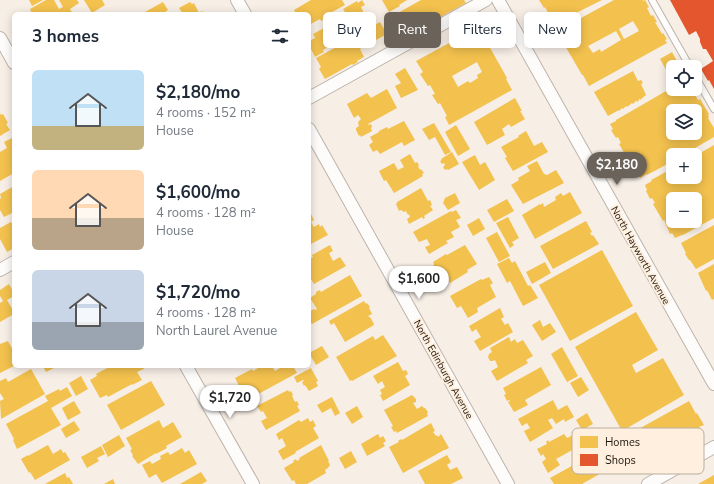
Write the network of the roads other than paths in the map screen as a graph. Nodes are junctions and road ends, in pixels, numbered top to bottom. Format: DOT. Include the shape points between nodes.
graph roads {
  1 [pos="237,0"];
  2 [pos="486,0"];
  3 [pos="498,0"];
  4 [pos="652,0"];
  5 [pos="242,12"];
  6 [pos="0,38"];
  7 [pos="12,59"];
  8 [pos="686,60"];
  9 [pos="702,88"];
  10 [pos="311,97"];
  11 [pos="714,109"];
  12 [pos="311,132"];
  13 [pos="12,263"];
  14 [pos="0,270"];
  15 [pos="187,368"];
  16 [pos="714,384"];
  17 [pos="714,447"];
  18 [pos="704,453"];
  19 [pos="666,474"];
  20 [pos="253,484"];
  21 [pos="508,484"];
  22 [pos="648,484"];
  1 -- 5 [label="street"];
  2 -- 10 [label="street"];
  3 -- 16 [label="street, North Hayworth Avenue"];
  4 -- 8 [label="lane"];
  6 -- 7 [label="street"];
  9 -- 11 [label="lane"];
  12 -- 21 [label="street, North Edinburgh Avenue"];
  13 -- 14 [label="street"];
  15 -- 20 [label="street"];
  17 -- 18 [label="street"];
  19 -- 22 [label="street"];
}
